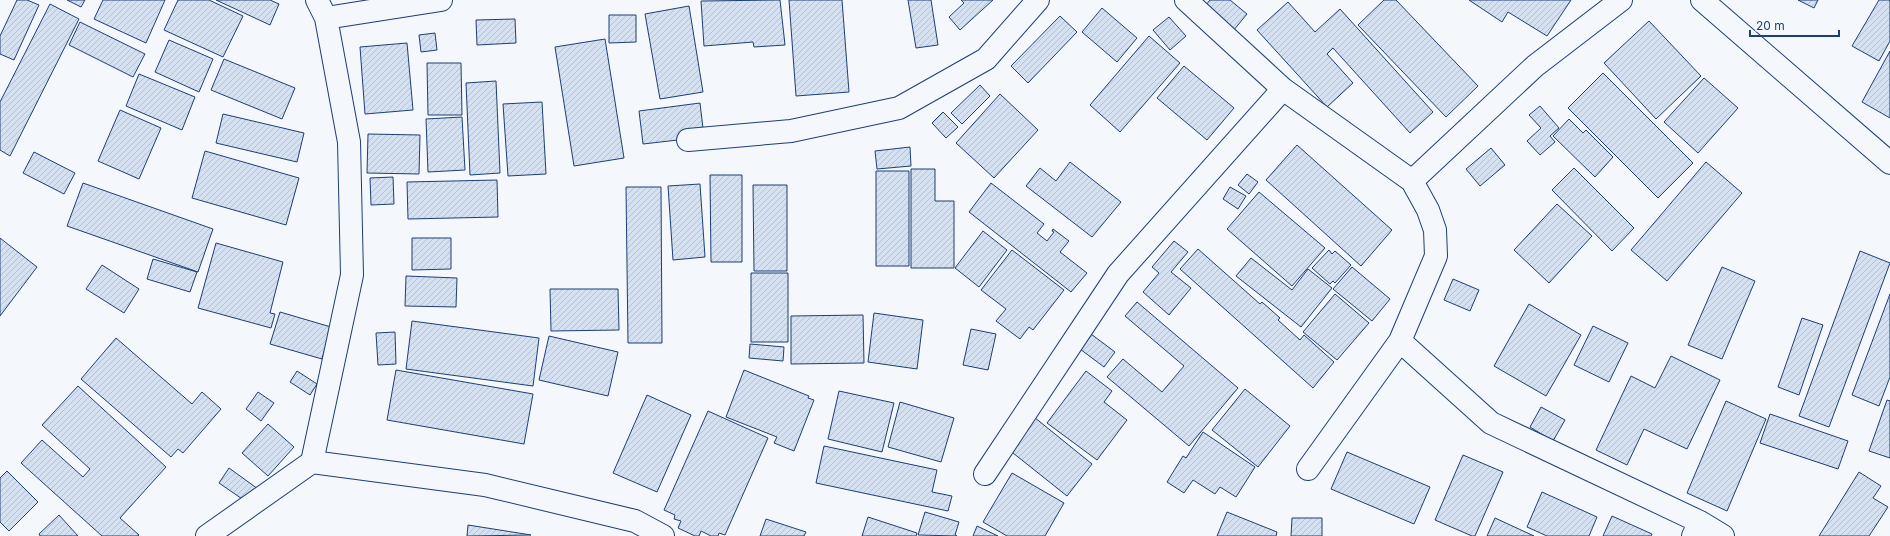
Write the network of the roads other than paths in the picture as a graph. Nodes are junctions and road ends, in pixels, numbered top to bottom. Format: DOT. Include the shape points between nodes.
graph roads {
  1 [pos="441,0"];
  2 [pos="1038,0"];
  3 [pos="1186,0"];
  4 [pos="1621,0"];
  5 [pos="1702,0"];
  6 [pos="321,9"];
  7 [pos="1283,88"];
  8 [pos="688,140"];
  9 [pos="1890,163"];
  10 [pos="1412,181"];
  11 [pos="1400,340"];
  12 [pos="312,462"];
  13 [pos="1308,469"];
  14 [pos="985,474"];
  15 [pos="635,529"];
  16 [pos="1696,529"];
  17 [pos="207,536"];
  18 [pos="662,536"];
  19 [pos="1723,536"];
  1 -- 6 [label="street"];
  2 -- 8 [label="street" via="986,59 899,108 791,131"];
  3 -- 7 [label="street"];
  4 -- 10 [label="street" via="1535,66"];
  5 -- 9 [label="street"];
  6 -- 12 [label="street" via="349,142 352,275"];
  7 -- 10 [label="street"];
  7 -- 14 [label="street" via="1118,274"];
  10 -- 11 [label="street" via="1428,210 1435,230 1436,256"];
  11 -- 13 [label="street"];
  11 -- 16 [label="street" via="1491,422"];
  12 -- 15 [label="street" via="485,485"];
  12 -- 17 [label="street"];
  15 -- 18 [label="street"];
  16 -- 19 [label="street"];
}
